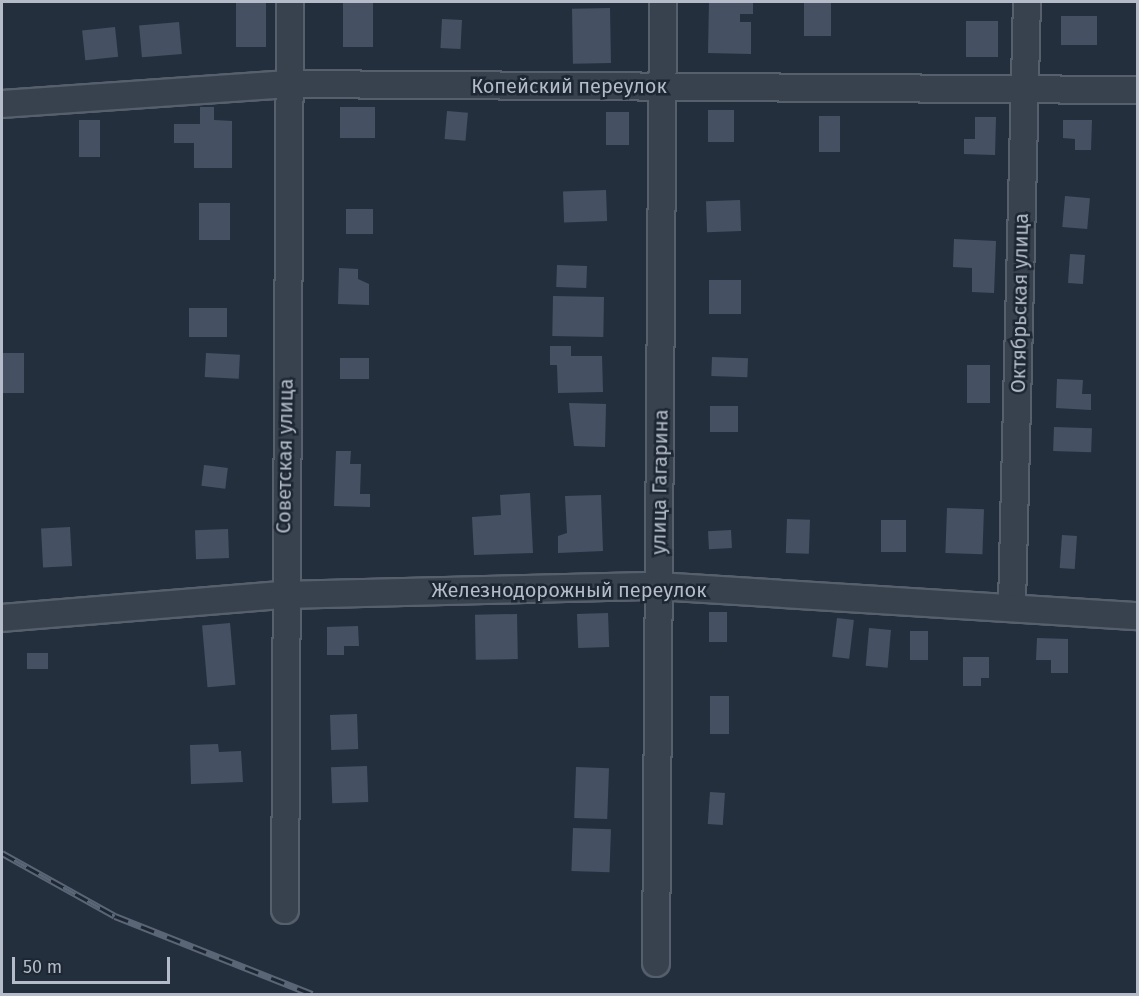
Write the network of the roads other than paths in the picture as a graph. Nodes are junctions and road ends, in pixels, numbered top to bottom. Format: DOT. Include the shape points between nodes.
graph roads {
  1 [pos="290,2"];
  2 [pos="663,2"];
  3 [pos="1027,2"];
  4 [pos="290,84"];
  5 [pos="664,86"];
  6 [pos="1137,90"];
  7 [pos="1025,93"];
  8 [pos="2,104"];
  9 [pos="657,586"];
  10 [pos="283,595"];
  11 [pos="1012,604"];
  12 [pos="1137,616"];
  13 [pos="2,618"];
  14 [pos="285,910"];
  15 [pos="656,963"];
  1 -- 4 [label="street, Советская улица"];
  2 -- 5 [label="street, улица Гагарина"];
  3 -- 7 [label="street, Октябрьская улица"];
  4 -- 5 [label="street, Копейский переулок"];
  4 -- 8 [label="street, Копейский переулок"];
  4 -- 10 [label="street, Советская улица"];
  5 -- 7 [label="street, Копейский переулок"];
  5 -- 9 [label="street, улица Гагарина"];
  6 -- 7 [label="street, Копейский переулок"];
  7 -- 11 [label="street, Октябрьская улица"];
  9 -- 10 [label="street, Железнодорожный переулок"];
  9 -- 11 [label="street, Железнодорожный переулок"];
  9 -- 15 [label="street, улица Гагарина"];
  10 -- 13 [label="street, Железнодорожный переулок"];
  10 -- 14 [label="street, Советская улица"];
  11 -- 12 [label="street, Железнодорожный переулок"];
}
